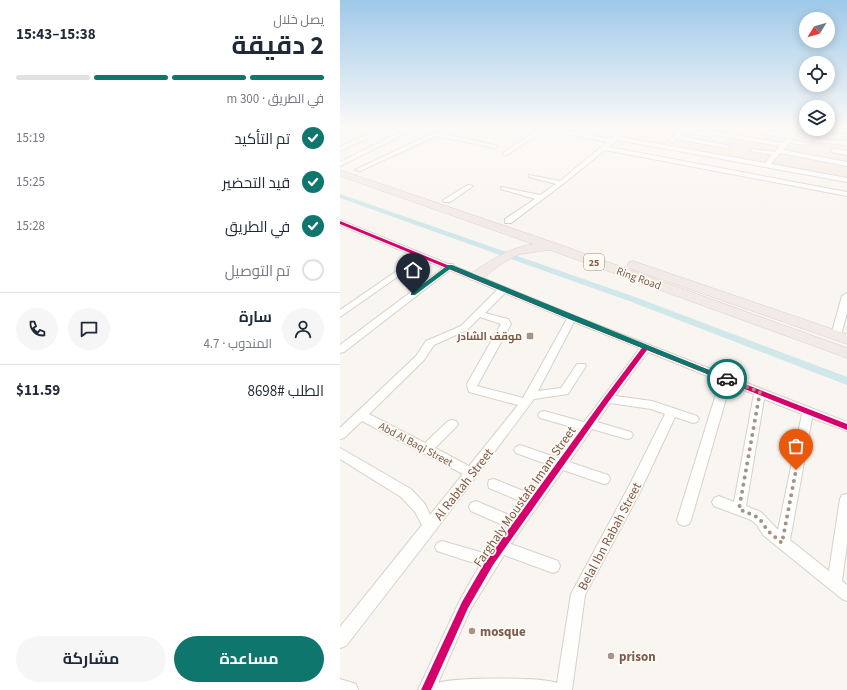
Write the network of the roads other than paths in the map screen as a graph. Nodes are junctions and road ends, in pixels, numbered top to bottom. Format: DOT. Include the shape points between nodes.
graph roads {
  1 [pos="352,158"];
  2 [pos="384,158"];
  3 [pos="592,158"];
  4 [pos="659,158"];
  5 [pos="729,158"];
  6 [pos="773,158"];
  7 [pos="821,158"];
  8 [pos="340,164"];
  9 [pos="847,164"];
  10 [pos="767,165"];
  11 [pos="358,170"];
  12 [pos="340,173"];
  13 [pos="823,175"];
  14 [pos="531,176"];
  15 [pos="847,180"];
  16 [pos="562,183"];
  17 [pos="470,186"];
  18 [pos="503,188"];
  19 [pos="817,188"];
  20 [pos="847,194"];
  21 [pos="541,198"];
  22 [pos="446,200"];
  23 [pos="340,222"];
  24 [pos="510,227"];
  25 [pos="554,247"];
  26 [pos="512,252"];
  27 [pos="423,256"];
  28 [pos="450,266"];
  29 [pos="475,277"];
  30 [pos="504,289"];
  31 [pos="847,296"];
  32 [pos="340,314"];
  33 [pos="480,314"];
  34 [pos="572,318"];
  35 [pos="842,337"];
  36 [pos="646,347"];
  37 [pos="340,350"];
  38 [pos="847,353"];
  39 [pos="580,366"];
  40 [pos="726,379"];
  41 [pos="760,392"];
  42 [pos="528,399"];
  43 [pos="606,399"];
  44 [pos="808,411"];
  45 [pos="672,412"];
  46 [pos="361,415"];
  47 [pos="544,415"];
  48 [pos="693,419"];
  49 [pos="452,424"];
  50 [pos="587,425"];
  51 [pos="847,427"];
  52 [pos="340,435"];
  53 [pos="627,435"];
  54 [pos="427,449"];
  55 [pos="520,450"];
  56 [pos="340,453"];
  57 [pos="560,463"];
  58 [pos="472,473"];
  59 [pos="604,479"];
  60 [pos="494,484"];
  61 [pos="847,499"];
  62 [pos="533,501"];
  63 [pos="719,502"];
  64 [pos="476,507"];
  65 [pos="739,509"];
  66 [pos="684,520"];
  67 [pos="516,524"];
  68 [pos="430,527"];
  69 [pos="782,543"];
  70 [pos="442,547"];
  71 [pos="500,547"];
  72 [pos="490,562"];
  73 [pos="553,566"];
  74 [pos="834,584"];
  75 [pos="847,594"];
  76 [pos="340,640"];
  77 [pos="340,687"];
  78 [pos="350,690"];
  79 [pos="426,690"];
  80 [pos="441,690"];
  81 [pos="554,690"];
  82 [pos="564,690"];
  1 -- 8 [label="street"];
  2 -- 11 [label="street"];
  3 -- 16 [label="street"];
  4 -- 19 [label="street"];
  5 -- 10 [label="street"];
  6 -- 10 [label="street"];
  7 -- 9 [label="street"];
  8 -- 11 [label="highway, Ring Road / 25"];
  10 -- 13 [label="street"];
  11 -- 22 [label="highway, Ring Road / 25"];
  12 -- 24 [label="highway, Ring Road / 25"];
  13 -- 15 [label="street"];
  13 -- 19 [label="street"];
  14 -- 16 [label="street"];
  16 -- 21 [label="street"];
  17 -- 22 [label="street"];
  18 -- 21 [label="street"];
  19 -- 20 [label="street"];
  21 -- 24 [label="street"];
  22 -- 24 [label="highway, Ring Road / 25"];
  23 -- 27 [label="street"];
  24 -- 25 [label="highway, Ring Road / 25"];
  24 -- 26 [label="highway" via="514,242"];
  24 -- 35 [label="highway, Ring Road / 25"];
  25 -- 26 [label="highway" via="535,247"];
  25 -- 38 [label="highway, Ring Road / 25"];
  26 -- 29 [label="highway"];
  27 -- 28 [label="street"];
  27 -- 32 [label="street"];
  28 -- 29 [label="street"];
  28 -- 37 [label="street"];
  29 -- 30 [label="street"];
  30 -- 33 [label="street"];
  30 -- 34 [label="street"];
  31 -- 35 [label="street"];
  33 -- 42 [label="street" via="501,319 506,324 473,382 473,389"];
  33 -- 46 [label="street" via="461,330 430,343 420,358"];
  34 -- 36 [label="street"];
  34 -- 42 [label="street, Al Rabtah Street"];
  36 -- 40 [label="street"];
  36 -- 43 [label="street, Farghaly Moustafa Imam Street"];
  39 -- 42 [label="street" via="562,392"];
  40 -- 41 [label="street"];
  40 -- 66 [label="street"];
  41 -- 44 [label="street"];
  41 -- 65 [label="street"];
  42 -- 58 [label="street, Al Rabtah Street"];
  43 -- 45 [label="street" via="643,403"];
  43 -- 50 [label="street, Farghaly Moustafa Imam Street"];
  44 -- 51 [label="street"];
  44 -- 69 [label="street"];
  45 -- 48 [label="street"];
  45 -- 82 [label="street, Belal Ibn Rabah Street" via="634,490 578,594"];
  46 -- 52 [label="street"];
  46 -- 54 [label="street, Abd Al Baqi Street"];
  47 -- 50 [label="street"];
  49 -- 54 [label="street"];
  50 -- 53 [label="street"];
  50 -- 57 [label="street, Farghaly Moustafa Imam Street"];
  54 -- 58 [label="street, Abd Al Baqi Street"];
  55 -- 57 [label="street"];
  56 -- 68 [label="street" via="406,493 420,508"];
  57 -- 59 [label="street"];
  57 -- 62 [label="street, Farghaly Moustafa Imam Street"];
  58 -- 68 [label="street, Al Rabtah Street"];
  60 -- 62 [label="street"];
  61 -- 74 [label="street"];
  62 -- 67 [label="street, Farghaly Moustafa Imam Street"];
  63 -- 65 [label="street"];
  64 -- 67 [label="street"];
  65 -- 69 [label="street" via="759,518 768,531"];
  67 -- 71 [label="street, Farghaly Moustafa Imam Street"];
  68 -- 76 [label="street, Al Rabtah Street"];
  69 -- 74 [label="street"];
  70 -- 72 [label="street"];
  71 -- 72 [label="street, Farghaly Moustafa Imam Street"];
  71 -- 73 [label="street"];
  72 -- 79 [label="street, Farghaly Moustafa Imam Street" via="465,605"];
  74 -- 75 [label="street"];
  77 -- 78 [label="street"];
  80 -- 81 [label="street" via="491,686"];
}
